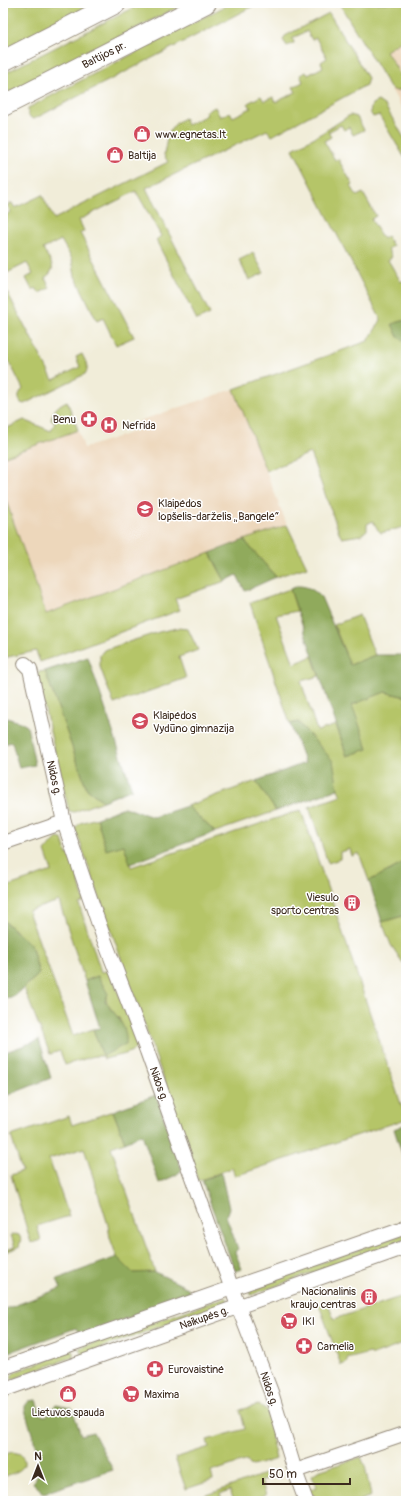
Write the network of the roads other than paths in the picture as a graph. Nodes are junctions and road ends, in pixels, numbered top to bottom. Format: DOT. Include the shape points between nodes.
graph roads {
  1 [pos="116,3"];
  2 [pos="206,3"];
  3 [pos="3,61"];
  4 [pos="3,106"];
  5 [pos="25,664"];
  6 [pos="64,822"];
  7 [pos="3,843"];
  8 [pos="406,1227"];
  9 [pos="406,1247"];
  10 [pos="232,1288"];
  11 [pos="238,1306"];
  12 [pos="4,1368"];
  13 [pos="7,1388"];
  14 [pos="406,1433"];
  15 [pos="295,1471"];
  16 [pos="306,1501"];
  1 -- 3 [label="highway"];
  2 -- 4 [label="highway, Baltijos pr."];
  5 -- 6 [label="street, Nidos g." via="30,669"];
  6 -- 7 [label="street"];
  6 -- 10 [label="street, Nidos g."];
  8 -- 10 [label="street, Naikupės g."];
  9 -- 11 [label="street, Naikupės g."];
  10 -- 11 [label="street, Nidos g."];
  10 -- 12 [label="street, Naikupės g."];
  11 -- 13 [label="street, Naikupės g."];
  11 -- 15 [label="street, Nidos g." via="271,1392"];
  12 -- 13 [label="street"];
  14 -- 15 [label="street"];
  15 -- 16 [label="street, Nidos g."];
}
